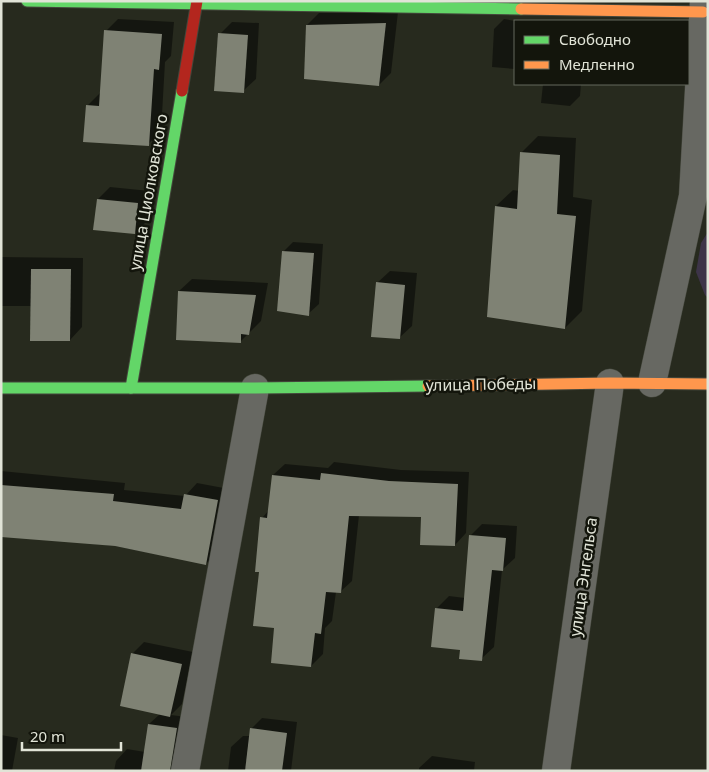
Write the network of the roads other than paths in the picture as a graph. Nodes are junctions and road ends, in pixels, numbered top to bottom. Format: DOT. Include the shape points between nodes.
graph roads {
  1 [pos="27,1"];
  2 [pos="196,3"];
  3 [pos="704,6"];
  4 [pos="610,382"];
  5 [pos="652,383"];
  6 [pos="708,384"];
  7 [pos="1,388"];
  8 [pos="131,388"];
  9 [pos="254,388"];
  10 [pos="185,771"];
  11 [pos="556,771"];
  1 -- 2 [label="street"];
  2 -- 3 [label="street"];
  2 -- 8 [label="street, улица Циолковского"];
  3 -- 5 [label="street" via="693,196"];
  4 -- 5 [label="street, улица Победы"];
  4 -- 9 [label="street, улица Победы"];
  4 -- 11 [label="street, улица Энгельса"];
  5 -- 6 [label="street, улица Победы"];
  7 -- 8 [label="street, улица Победы"];
  8 -- 9 [label="street, улица Победы"];
  9 -- 10 [label="street"];
}
